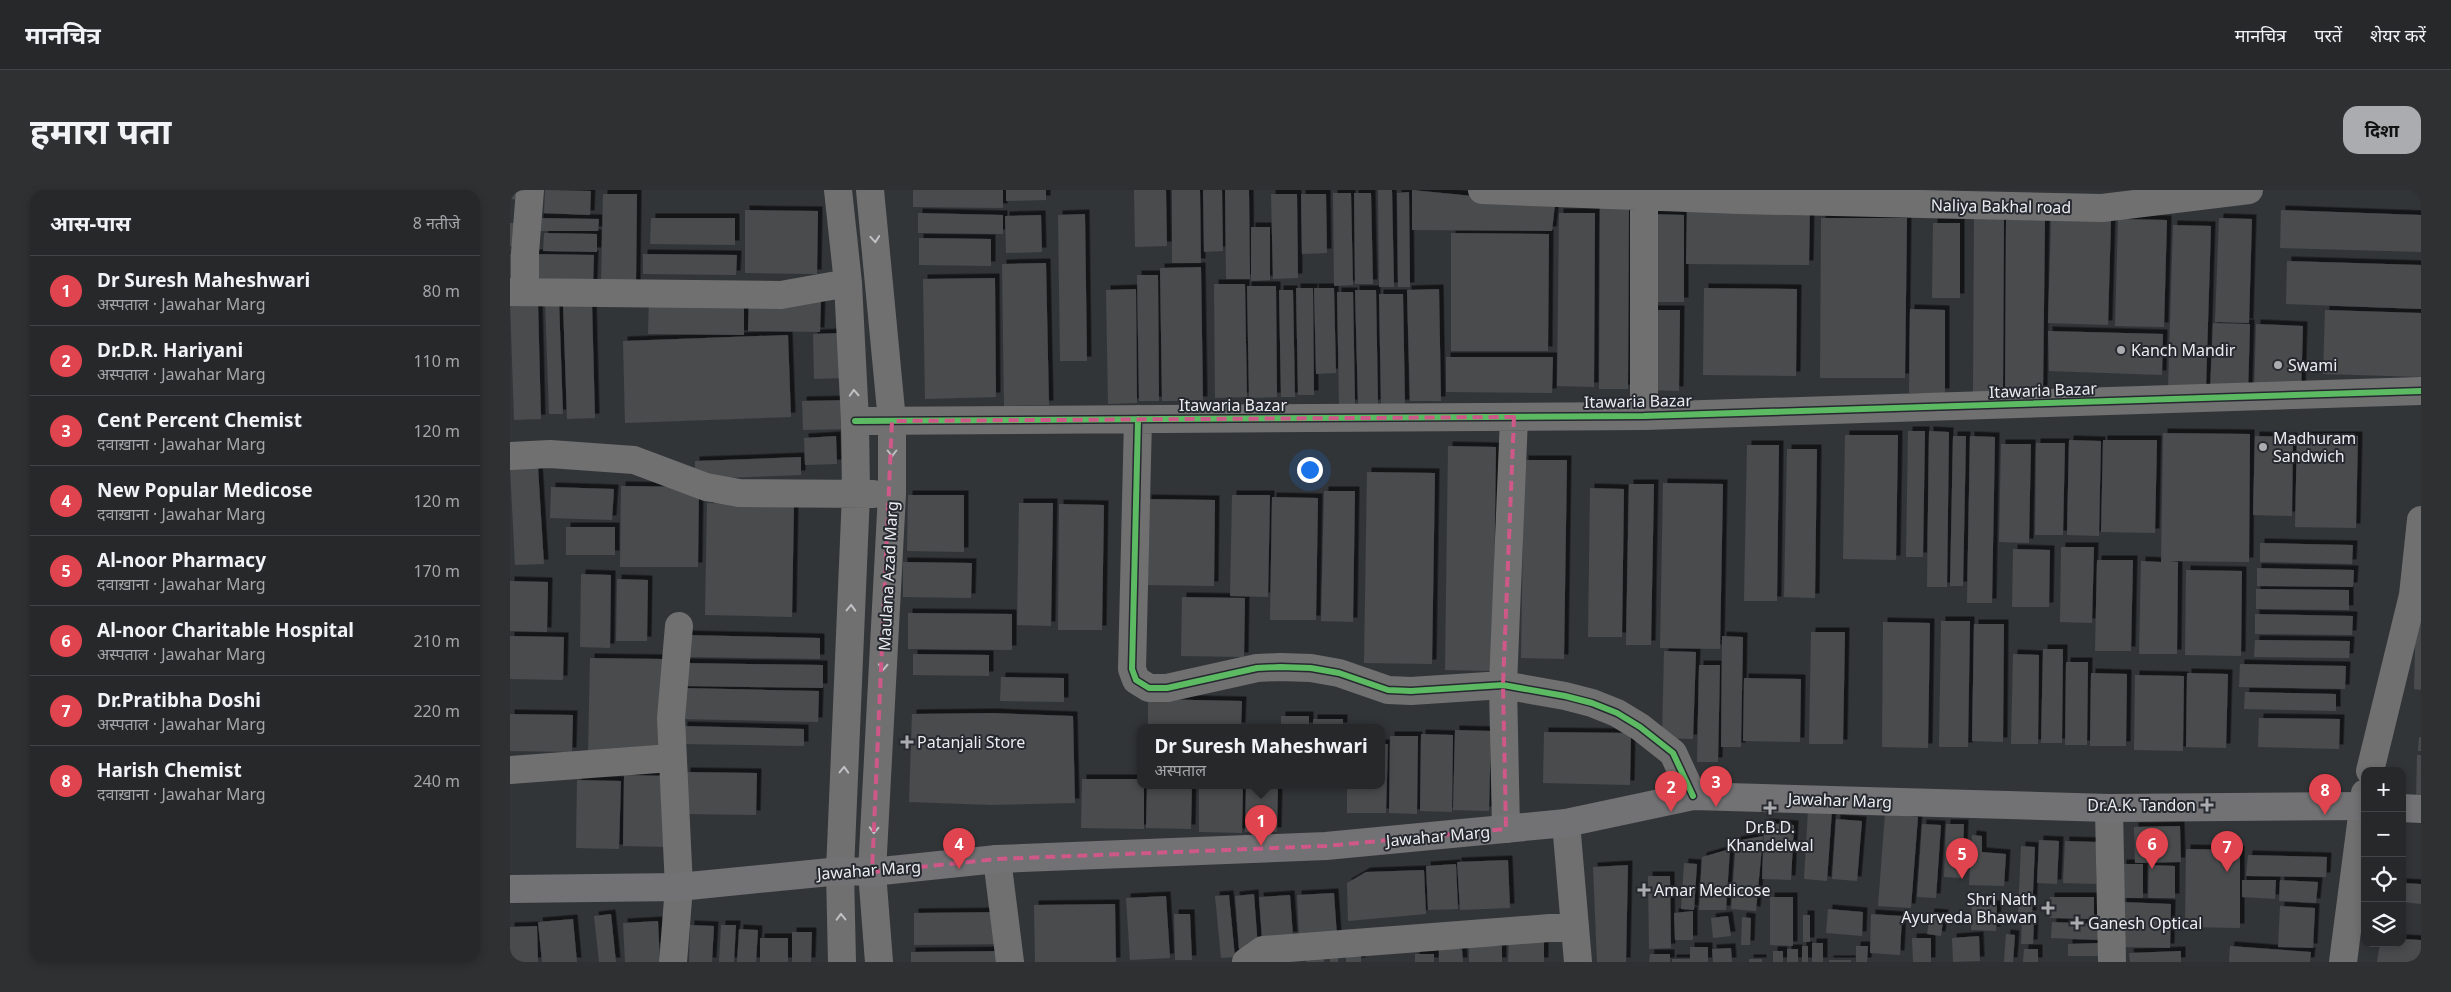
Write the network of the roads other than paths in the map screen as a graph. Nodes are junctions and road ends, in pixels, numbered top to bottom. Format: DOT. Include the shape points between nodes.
graph roads {
  1 [pos="530,190"];
  2 [pos="838,190"];
  3 [pos="870,190"];
  4 [pos="1482,190"];
  5 [pos="2250,190"];
  6 [pos="1642,194"];
  7 [pos="848,283"];
  8 [pos="518,292"];
  9 [pos="2421,392"];
  10 [pos="1644,416"];
  11 [pos="1514,417"];
  12 [pos="1138,419"];
  13 [pos="856,421"];
  14 [pos="892,421"];
  15 [pos="510,456"];
  16 [pos="856,494"];
  17 [pos="892,494"];
  18 [pos="2421,520"];
  19 [pos="679,626"];
  20 [pos="1502,686"];
  21 [pos="671,758"];
  22 [pos="2371,767"];
  23 [pos="510,770"];
  24 [pos="1692,796"];
  25 [pos="2361,802"];
  26 [pos="2109,808"];
  27 [pos="2406,808"];
  28 [pos="2421,809"];
  29 [pos="2363,812"];
  30 [pos="1566,823"];
  31 [pos="1506,829"];
  32 [pos="997,859"];
  33 [pos="840,871"];
  34 [pos="872,872"];
  35 [pos="680,887"];
  36 [pos="510,889"];
  37 [pos="1575,926"];
  38 [pos="673,962"];
  39 [pos="842,962"];
  40 [pos="879,962"];
  41 [pos="1010,962"];
  42 [pos="1246,962"];
  43 [pos="1578,962"];
  44 [pos="2112,962"];
  45 [pos="2343,962"];
  1 -- 8 [label="street"];
  2 -- 7 [label="street"];
  3 -- 14 [label="street, Maulana Azad Marg, one-way"];
  4 -- 6 [label="street, Naliya Bakhal road"];
  5 -- 6 [label="street, Naliya Bakhal road" via="2102,208 1740,200"];
  6 -- 10 [label="street"];
  7 -- 8 [label="street" via="781,295"];
  13 -- 7 [label="street, one-way"];
  9 -- 10 [label="street, Itawaria Bazar"];
  10 -- 11 [label="street, Itawaria Bazar"];
  11 -- 12 [label="street, Itawaria Bazar"];
  11 -- 20 [label="street"];
  12 -- 14 [label="street, Itawaria Bazar"];
  12 -- 20 [label="street" via="1132,669 1136,680 1149,688 1167,688 1257,668 1280,667 1339,673 1388,690 1412,692"];
  13 -- 14 [label="street, Itawaria Bazar"];
  13 -- 16 [label="street"];
  14 -- 17 [label="street, Maulana Azad Marg, one-way"];
  15 -- 16 [label="street" via="550,454 634,460 706,487 739,493"];
  16 -- 17 [label="street"];
  33 -- 16 [label="street, one-way"];
  17 -- 34 [label="street, Maulana Azad Marg, one-way"];
  18 -- 22 [label="street" via="2413,595"];
  19 -- 21 [label="street"];
  20 -- 24 [label="street" via="1592,702 1617,713 1673,753"];
  20 -- 31 [label="street"];
  21 -- 23 [label="street"];
  21 -- 35 [label="street"];
  24 -- 26 [label="main road, Jawahar Marg"];
  24 -- 30 [label="main road, Jawahar Marg"];
  25 -- 26 [label="main road, Jawahar Marg"];
  26 -- 44 [label="street"];
  27 -- 28 [label="main road"];
  29 -- 45 [label="street"];
  30 -- 31 [label="main road, Jawahar Marg"];
  30 -- 37 [label="street"];
  31 -- 32 [label="main road, Jawahar Marg" via="1326,846"];
  32 -- 34 [label="main road, Jawahar Marg"];
  32 -- 41 [label="street"];
  33 -- 34 [label="main road, Jawahar Marg"];
  33 -- 35 [label="main road, Jawahar Marg"];
  39 -- 33 [label="street, one-way"];
  34 -- 40 [label="street, Maulana Azad Marg"];
  35 -- 36 [label="main road, Jawahar Marg"];
  35 -- 38 [label="street"];
  37 -- 42 [label="street" via="1263,950"];
  37 -- 43 [label="street"];
}
